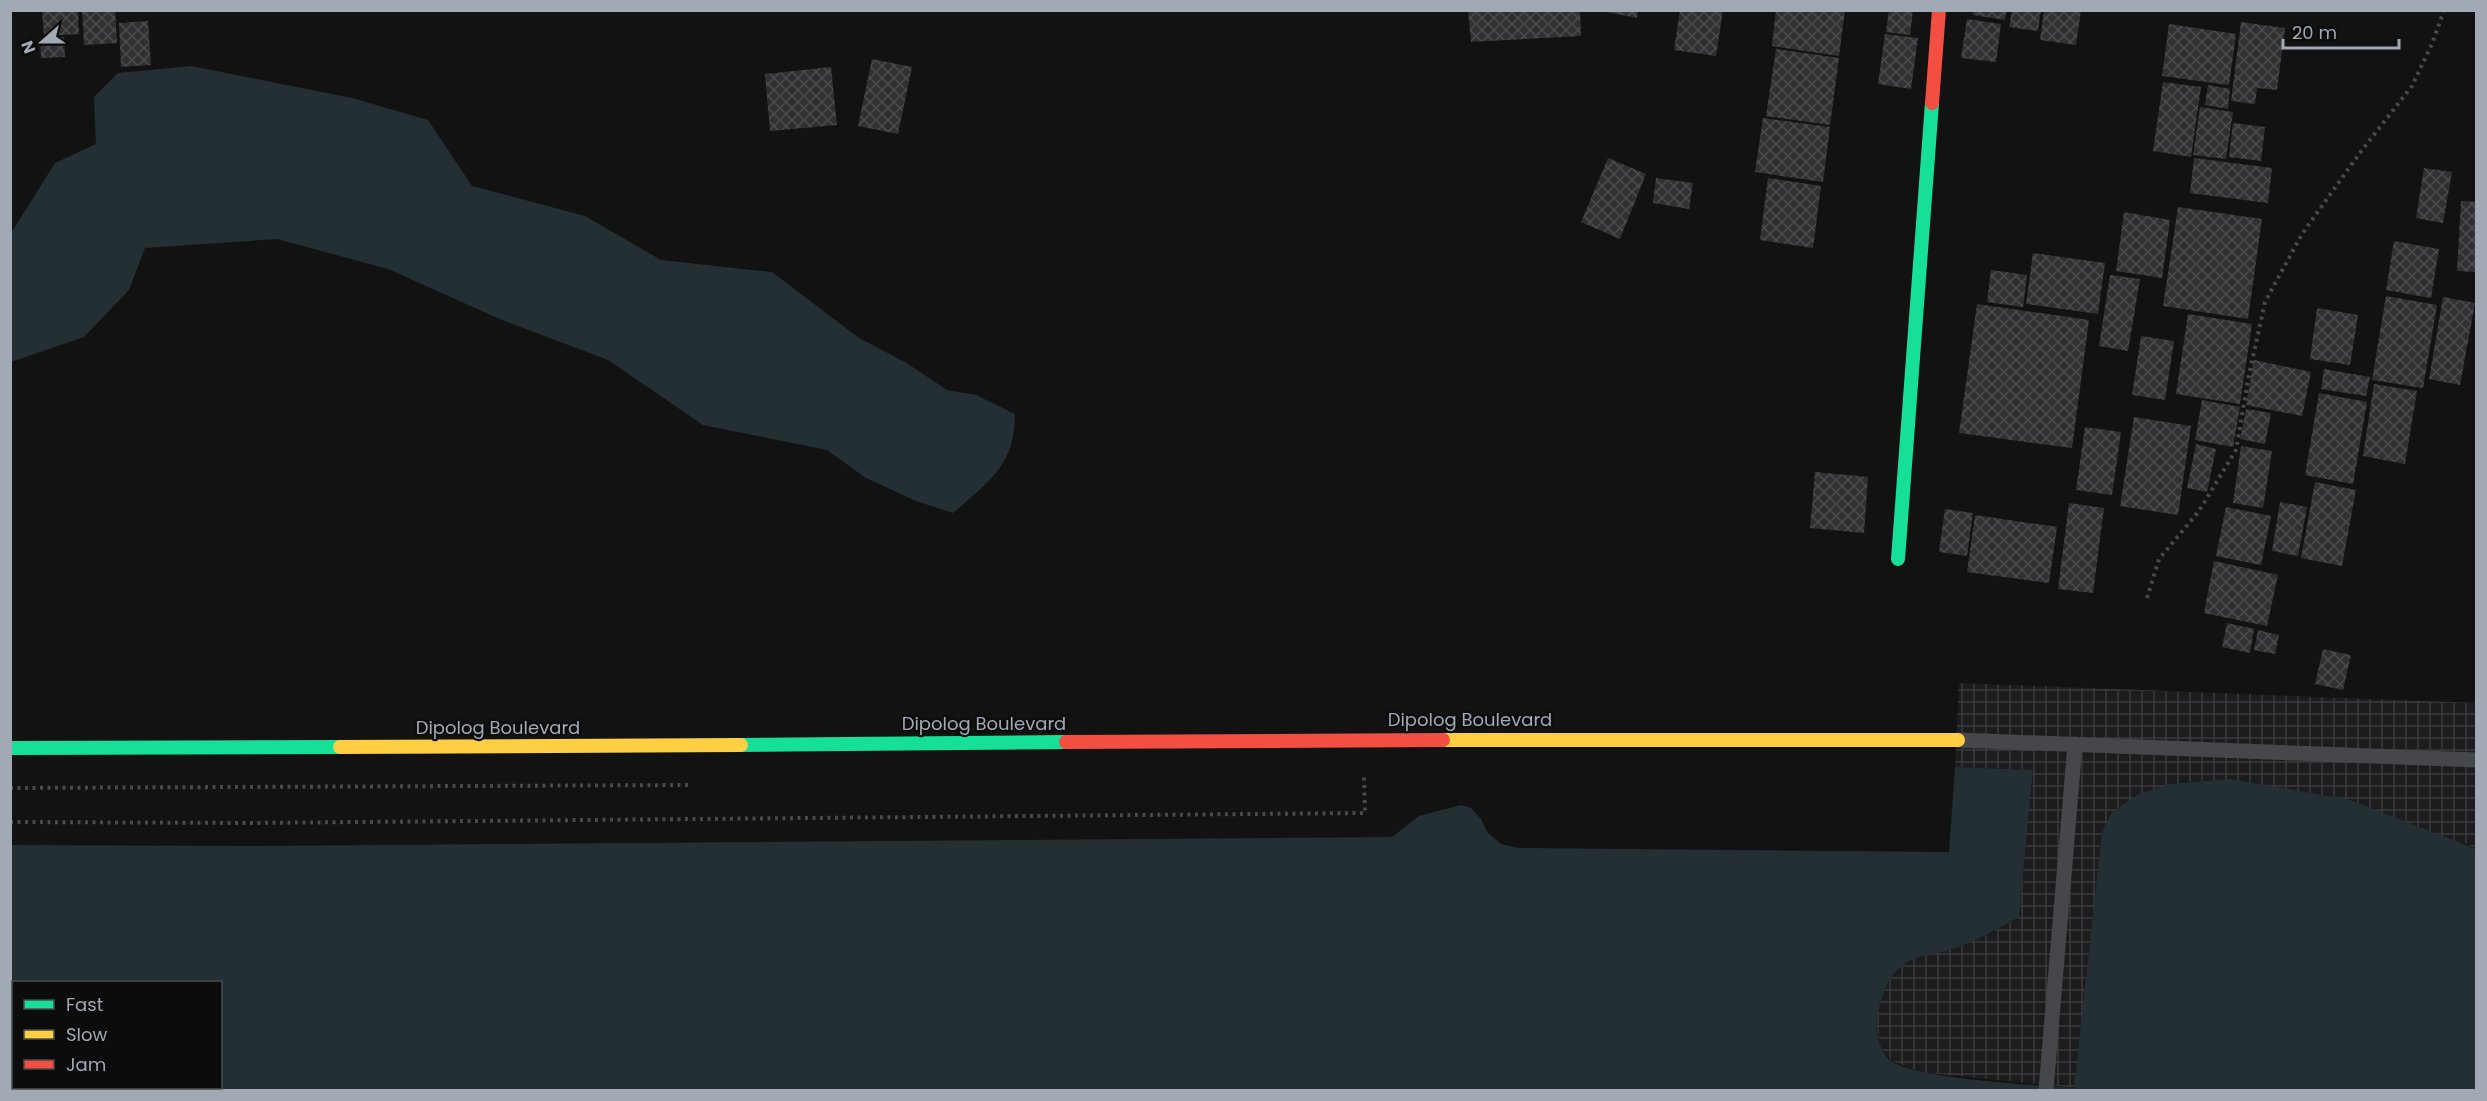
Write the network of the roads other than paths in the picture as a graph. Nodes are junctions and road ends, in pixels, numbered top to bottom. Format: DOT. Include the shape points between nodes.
graph roads {
  1 [pos="1939,10"];
  2 [pos="1898,559"];
  3 [pos="1958,740"];
  4 [pos="2075,744"];
  5 [pos="10,747"];
  6 [pos="2476,760"];
  7 [pos="2046,1090"];
  1 -- 2 [label="street"];
  3 -- 4 [label="lane"];
  3 -- 5 [label="street, Dipolog Boulevard" via="1557,738"];
  4 -- 6 [label="lane"];
  4 -- 7 [label="lane"];
}
